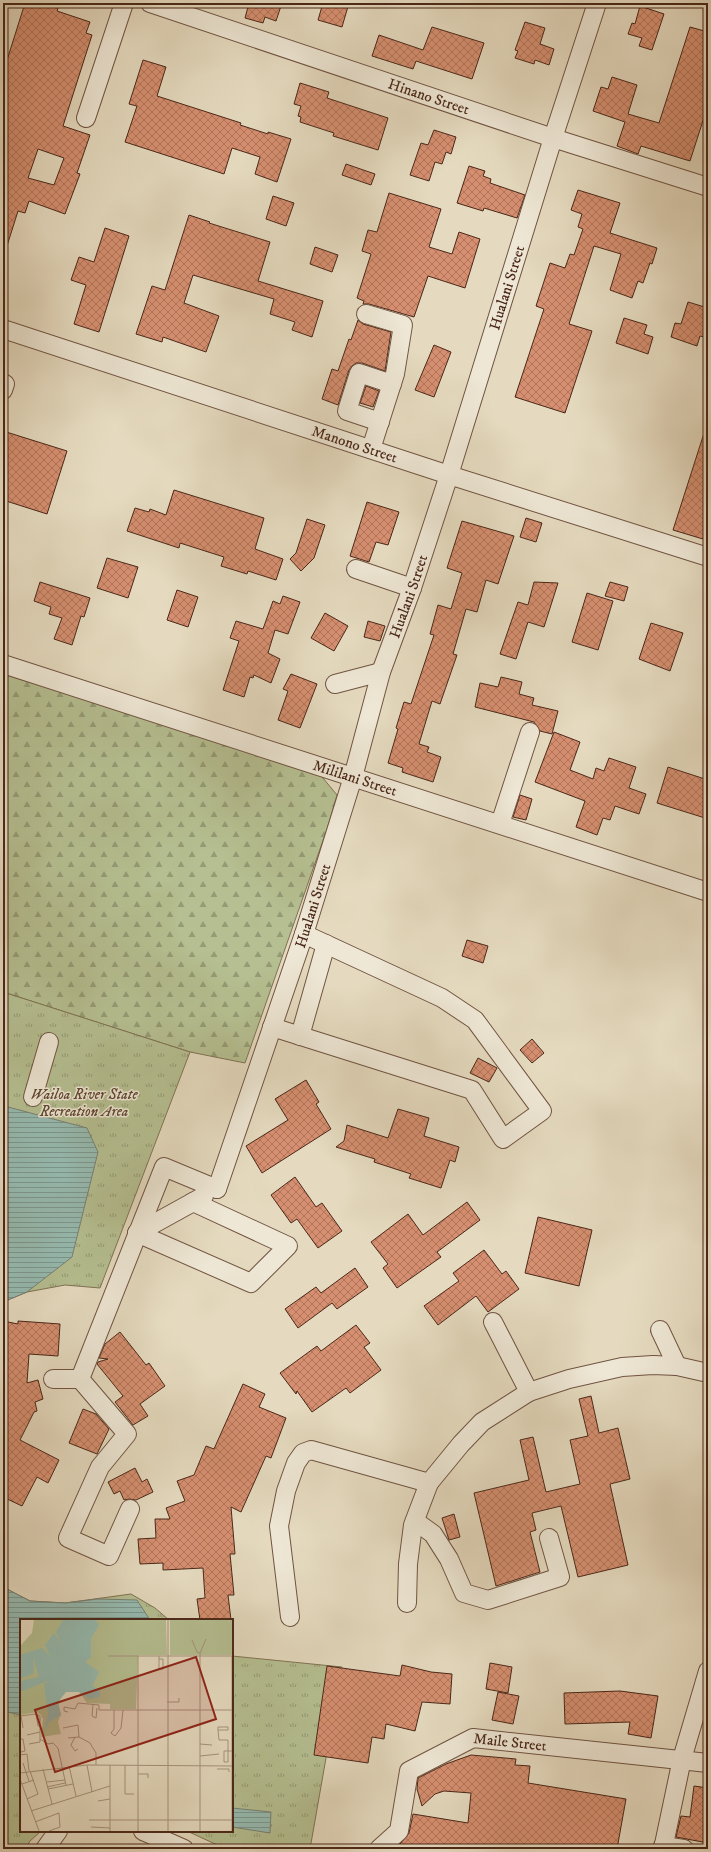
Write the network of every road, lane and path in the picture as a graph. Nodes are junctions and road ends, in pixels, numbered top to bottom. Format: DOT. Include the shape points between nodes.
graph roads {
  1 [pos="124,3"];
  2 [pos="150,3"];
  3 [pos="597,3"];
  4 [pos="86,118"];
  5 [pos="553,138"];
  6 [pos="708,187"];
  7 [pos="366,314"];
  8 [pos="3,329"];
  9 [pos="3,383"];
  10 [pos="392,384"];
  11 [pos="3,390"];
  12 [pos="380,422"];
  13 [pos="371,449"];
  14 [pos="449,475"];
  15 [pos="708,557"];
  16 [pos="356,569"];
  17 [pos="412,588"];
  18 [pos="3,664"];
  19 [pos="381,672"];
  20 [pos="335,684"];
  21 [pos="530,732"];
  22 [pos="353,777"];
  23 [pos="500,824"];
  24 [pos="708,892"];
  25 [pos="304,934"];
  26 [pos="326,944"];
  27 [pos="272,1027"];
  28 [pos="300,1036"];
  29 [pos="49,1042"];
  30 [pos="33,1097"];
  31 [pos="217,1189"];
  32 [pos="193,1202"];
  33 [pos="137,1233"];
  34 [pos="493,1322"];
  35 [pos="660,1330"];
  36 [pos="677,1366"];
  37 [pos="708,1373"];
  38 [pos="54,1379"];
  39 [pos="80,1379"];
  40 [pos="529,1392"];
  41 [pos="429,1483"];
  42 [pos="130,1509"];
  43 [pos="415,1521"];
  44 [pos="549,1538"];
  45 [pos="407,1603"];
  46 [pos="290,1617"];
  47 [pos="707,1680"];
  48 [pos="682,1759"];
  49 [pos="708,1763"];
  50 [pos="57,1832"];
  51 [pos="145,1832"];
  52 [pos="663,1847"];
  53 [pos="45,1849"];
  54 [pos="184,1849"];
  55 [pos="379,1849"];
  56 [pos="684,1849"];
  1 -- 4 [label="street"];
  2 -- 5 [label="street, Hinano Street"];
  3 -- 5 [label="street, Hualani Street"];
  5 -- 6 [label="street, Hinano Street"];
  5 -- 14 [label="street, Hualani Street"];
  7 -- 10 [label="street" via="403,326 400,353"];
  8 -- 13 [label="street, Manono Street"];
  9 -- 11 [label="street"];
  10 -- 12 [label="street"];
  10 -- 12 [label="street" via="359,373 347,411"];
  12 -- 13 [label="street"];
  13 -- 14 [label="street, Manono Street"];
  14 -- 15 [label="street, Manono Street"];
  14 -- 17 [label="street, Hualani Street"];
  16 -- 17 [label="street"];
  17 -- 19 [label="street, Hualani Street"];
  18 -- 22 [label="street, Mililani Street"];
  19 -- 20 [label="street"];
  19 -- 22 [label="street, Hualani Street"];
  21 -- 23 [label="street"];
  22 -- 23 [label="street, Mililani Street"];
  22 -- 25 [label="street, Hualani Street"];
  23 -- 24 [label="street, Mililani Street"];
  25 -- 26 [label="street"];
  25 -- 27 [label="street, Hualani Street"];
  26 -- 28 [label="street"];
  26 -- 28 [label="street" via="442,998 475,1020 542,1111 503,1139 472,1090"];
  27 -- 28 [label="street"];
  27 -- 31 [label="street, Hualani Street"];
  29 -- 30 [label="street"];
  31 -- 32 [label="street"];
  31 -- 33 [label="street" via="164,1166"];
  32 -- 33 [label="street"];
  32 -- 33 [label="street" via="288,1246 251,1282"];
  33 -- 39 [label="street"];
  34 -- 40 [label="street"];
  35 -- 36 [label="street"];
  36 -- 37 [label="street"];
  36 -- 40 [label="street" via="622,1367 569,1379"];
  38 -- 39 [label="street"];
  39 -- 42 [label="street" via="127,1434 100,1467 68,1538 109,1556"];
  40 -- 41 [label="street" via="482,1422"];
  41 -- 43 [label="street"];
  41 -- 46 [label="street" via="312,1450 304,1453 296,1463 286,1491 279,1526"];
  43 -- 44 [label="street" via="433,1534 449,1559 464,1593 488,1600 560,1577"];
  43 -- 45 [label="street" via="408,1559"];
  47 -- 48 [label="street"];
  48 -- 49 [label="street"];
  48 -- 52 [label="street"];
  48 -- 55 [label="street, Maile Street" via="474,1738 409,1771 399,1831"];
  50 -- 53 [label="street"];
  51 -- 54 [label="street"];
  52 -- 56 [label="street"];
}
